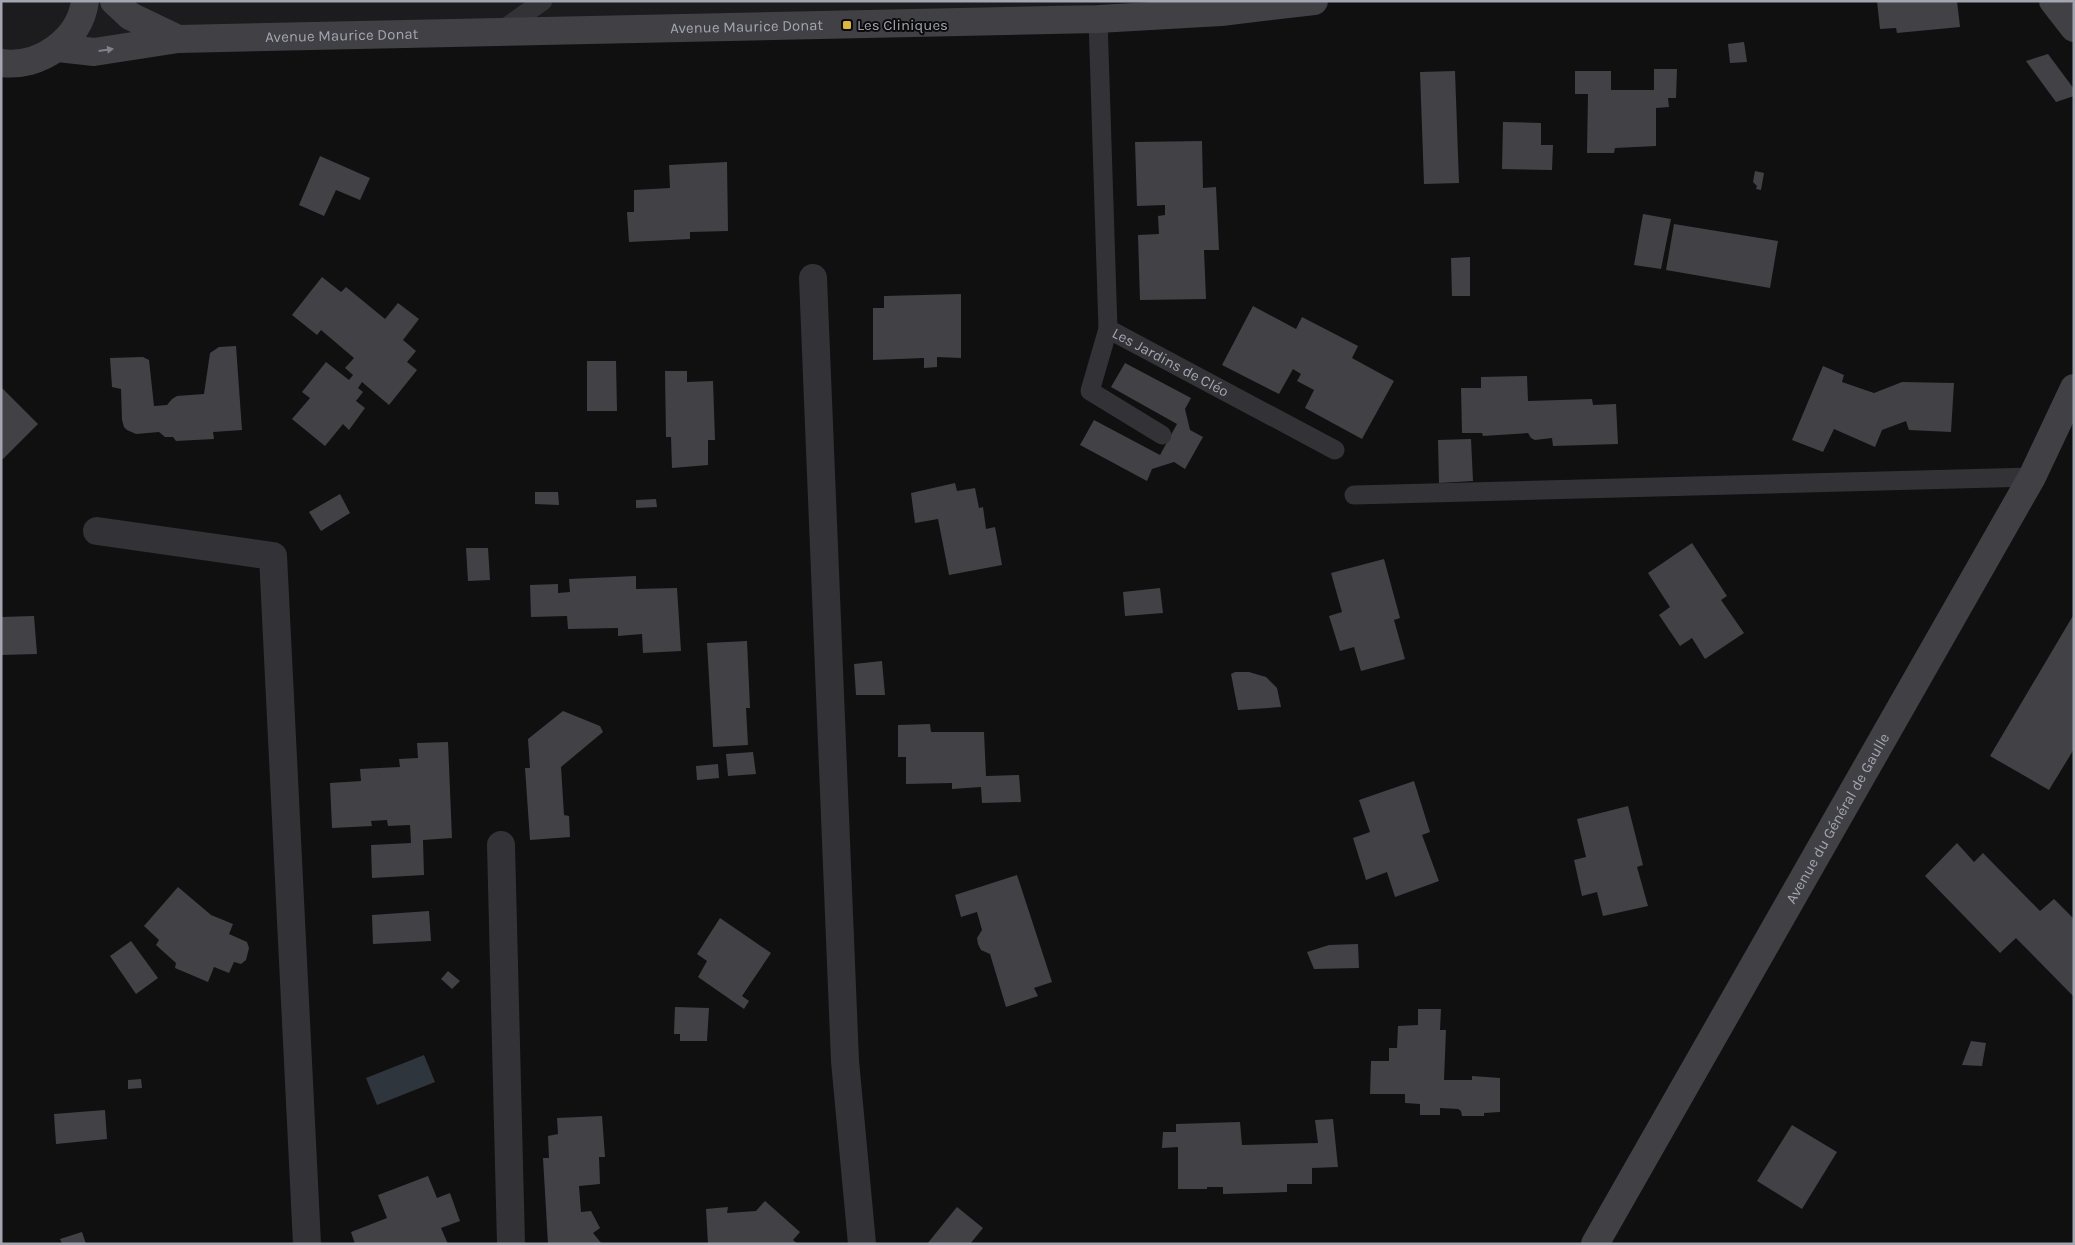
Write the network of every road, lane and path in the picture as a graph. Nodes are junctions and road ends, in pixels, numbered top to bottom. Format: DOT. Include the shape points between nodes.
graph roads {
  1 [pos="86,1"];
  2 [pos="114,1"];
  3 [pos="543,1"];
  4 [pos="1314,1"];
  5 [pos="2053,1"];
  6 [pos="2063,1"];
  7 [pos="2074,6"];
  8 [pos="1098,19"];
  9 [pos="2074,28"];
  10 [pos="499,32"];
  11 [pos="178,39"];
  12 [pos="58,48"];
  13 [pos="1,63"];
  14 [pos="813,278"];
  15 [pos="1108,329"];
  16 [pos="2074,388"];
  17 [pos="1162,435"];
  18 [pos="1335,450"];
  19 [pos="2032,477"];
  20 [pos="1354,495"];
  21 [pos="97,531"];
  22 [pos="501,845"];
  23 [pos="307,1244"];
  24 [pos="511,1244"];
  25 [pos="862,1244"];
  26 [pos="1595,1244"];
  1 -- 12 [label="main road" via="74,30"];
  2 -- 11 [label="main road" via="130,16"];
  3 -- 10 [label="lane"];
  4 -- 8 [label="main road, Avenue Maurice Donat" via="1221,12"];
  5 -- 9 [label="main road"];
  6 -- 7 [label="main road"];
  8 -- 10 [label="main road, Avenue Maurice Donat"];
  8 -- 15 [label="lane, Les Jardins de Cléo"];
  10 -- 11 [label="main road, Avenue Maurice Donat"];
  12 -- 11 [label="main road, Avenue Maurice Donat, one-way" via="94,52"];
  12 -- 13 [label="main road" via="36,60"];
  14 -- 25 [label="street" via="845,1061"];
  15 -- 17 [label="lane" via="1090,391"];
  15 -- 18 [label="lane, Les Jardins de Cléo"];
  16 -- 19 [label="main road, Avenue du Général de Gaulle"];
  19 -- 20 [label="lane"];
  19 -- 26 [label="main road, Avenue du Général de Gaulle"];
  21 -- 23 [label="street" via="272,556"];
  22 -- 24 [label="street"];
}
